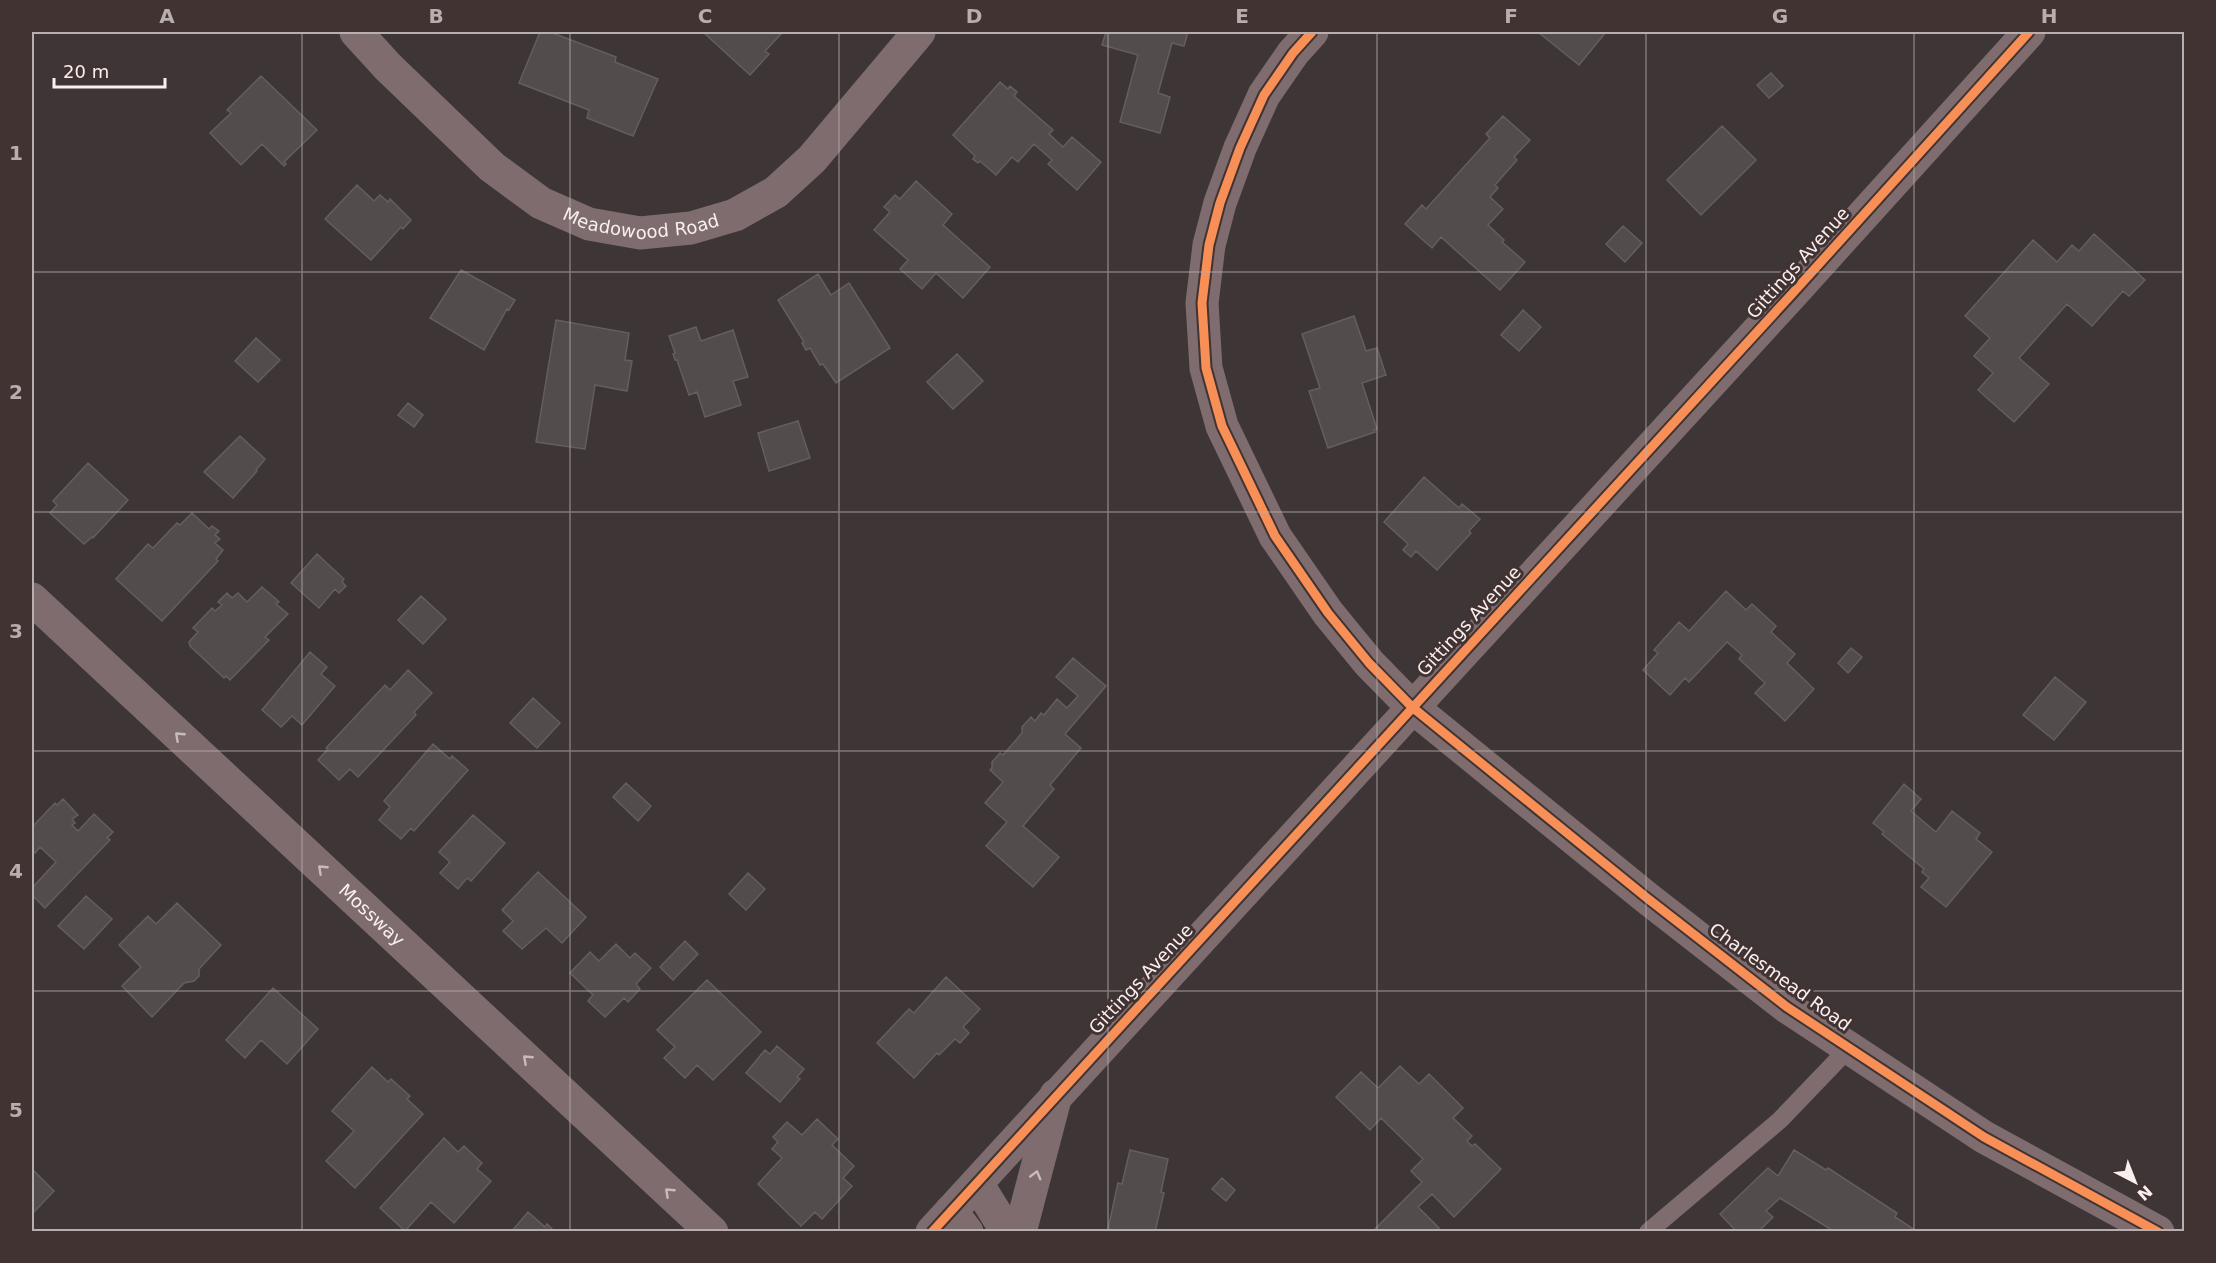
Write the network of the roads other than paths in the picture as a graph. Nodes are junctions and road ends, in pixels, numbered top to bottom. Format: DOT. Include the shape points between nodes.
graph roads {
  1 [pos="356,32"];
  2 [pos="919,32"];
  3 [pos="1312,32"];
  4 [pos="2029,32"];
  5 [pos="32,598"];
  6 [pos="1412,707"];
  7 [pos="1849,1048"];
  8 [pos="1056,1095"];
  9 [pos="977,1183"];
  10 [pos="950,1225"];
  11 [pos="712,1232"];
  12 [pos="1007,1232"];
  13 [pos="1020,1232"];
  14 [pos="1648,1232"];
  15 [pos="2158,1232"];
  1 -- 2 [label="street, Meadowood Road" via="492,167 541,203 589,224 640,233 702,225 735,215 776,192 812,159"];
  3 -- 6 [label="street, Charlesmead Road" via="1264,95 1220,203 1209,245 1202,303 1206,368 1222,426 1275,536 1335,621"];
  4 -- 6 [label="street, Gittings Avenue"];
  11 -- 5 [label="street, Mossway, one-way"];
  6 -- 7 [label="street, Charlesmead Road" via="1656,905 1787,1007"];
  6 -- 8 [label="street, Gittings Avenue"];
  7 -- 14 [label="lane" via="1780,1120"];
  7 -- 15 [label="street, Charlesmead Road" via="1984,1137"];
  8 -- 9 [label="street, Gittings Avenue"];
  13 -- 8 [label="street, one-way"];
  9 -- 10 [label="street, Gittings Avenue"];
  9 -- 12 [label="street"];
}
